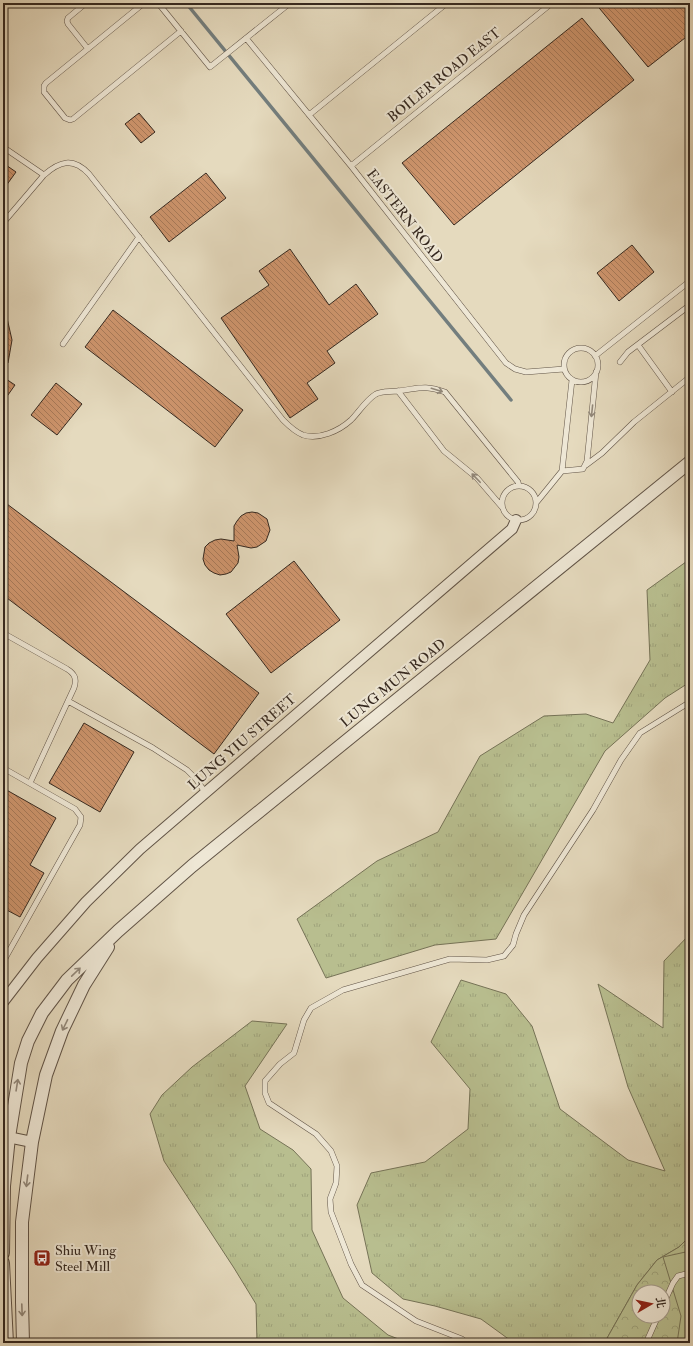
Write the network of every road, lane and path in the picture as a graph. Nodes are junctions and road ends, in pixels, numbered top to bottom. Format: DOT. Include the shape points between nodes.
graph roads {
  1 [pos="86,3"];
  2 [pos="144,3"];
  3 [pos="158,3"];
  4 [pos="290,3"];
  5 [pos="446,3"];
  6 [pos="552,3"];
  7 [pos="181,31"];
  8 [pos="246,38"];
  9 [pos="88,49"];
  10 [pos="309,115"];
  11 [pos="3,147"];
  12 [pos="351,166"];
  13 [pos="44,175"];
  14 [pos="3,223"];
  15 [pos="139,237"];
  16 [pos="690,281"];
  17 [pos="690,305"];
  18 [pos="62,344"];
  19 [pos="638,345"];
  20 [pos="595,356"];
  21 [pos="620,362"];
  22 [pos="564,369"];
  23 [pos="596,372"];
  24 [pos="690,378"];
  25 [pos="572,380"];
  26 [pos="398,391"];
  27 [pos="672,392"];
  28 [pos="690,462"];
  29 [pos="586,465"];
  30 [pos="562,471"];
  31 [pos="519,486"];
  32 [pos="536,504"];
  33 [pos="502,507"];
  34 [pos="516,520"];
  35 [pos="3,632"];
  36 [pos="68,701"];
  37 [pos="690,702"];
  38 [pos="3,768"];
  39 [pos="30,784"];
  40 [pos="205,792"];
  41 [pos="118,931"];
  42 [pos="3,962"];
  43 [pos="3,1002"];
  44 [pos="6,1137"];
  45 [pos="32,1142"];
  46 [pos="3,1253"];
  47 [pos="3,1263"];
  48 [pos="690,1273"];
  49 [pos="671,1287"];
  50 [pos="654,1324"];
  51 [pos="7,1343"];
  52 [pos="23,1343"];
  53 [pos="467,1343"];
  54 [pos="646,1343"];
  1 -- 9 [label="lane" via="66,21"];
  2 -- 9 [label="lane"];
  3 -- 7 [label="lane"];
  4 -- 8 [label="lane"];
  5 -- 10 [label="lane"];
  6 -- 12 [label="lane, BOILER ROAD EAST"];
  7 -- 8 [label="lane" via="210,67"];
  7 -- 9 [label="lane" via="70,120 65,118 44,92 44,86"];
  8 -- 10 [label="lane, EASTERN ROAD"];
  10 -- 12 [label="lane, EASTERN ROAD"];
  11 -- 13 [label="lane"];
  12 -- 22 [label="lane, EASTERN ROAD" via="506,363 526,372"];
  13 -- 14 [label="lane"];
  13 -- 15 [label="lane" via="51,169 70,162 83,167"];
  15 -- 18 [label="lane"];
  15 -- 26 [label="lane" via="293,430 303,435 326,434 351,420 377,394"];
  16 -- 20 [label="lane"];
  17 -- 19 [label="lane"];
  19 -- 21 [label="lane"];
  19 -- 27 [label="lane"];
  20 -- 22 [label="lane" via="587,349 571,350 564,358"];
  20 -- 23 [label="lane" via="598,361"];
  22 -- 25 [label="lane"];
  23 -- 25 [label="lane" via="589,380"];
  23 -- 29 [label="lane, one-way"];
  24 -- 27 [label="lane"];
  25 -- 30 [label="lane"];
  26 -- 31 [label="lane, one-way" via="417,387 445,392"];
  33 -- 26 [label="lane, one-way" via="477,478 444,451"];
  27 -- 29 [label="lane"];
  28 -- 41 [label="street, LUNG MUN ROAD" via="192,866"];
  29 -- 30 [label="lane" via="583,469"];
  30 -- 32 [label="lane"];
  31 -- 32 [label="lane" via="531,492"];
  31 -- 33 [label="lane" via="506,492"];
  32 -- 34 [label="lane" via="529,517"];
  33 -- 34 [label="lane" via="508,517"];
  34 -- 40 [label="street, LUNG YIU STREET" via="512,529"];
  35 -- 36 [label="lane" via="72,673 76,683"];
  36 -- 39 [label="lane"];
  36 -- 40 [label="lane" via="187,770"];
  37 -- 53 [label="lane" via="640,733 524,915 513,944 504,956 487,960 450,959 342,990 311,1008 304,1020 294,1053 265,1081 265,1093 270,1103 316,1134 331,1151 337,1166 336,1182 330,1199 331,1212 362,1285 416,1321"];
  38 -- 39 [label="lane"];
  39 -- 42 [label="lane" via="75,809 81,820"];
  40 -- 43 [label="street, LUNG YIU STREET" via="140,849 86,902"];
  44 -- 41 [label="street, LUNG MUN ROAD, one-way" via="21,1063 42,1013 67,980"];
  41 -- 45 [label="street, LUNG MUN ROAD, one-way" via="84,985 62,1031 46,1075"];
  44 -- 45 [label="street"];
  44 -- 46 [label="street, LUNG MUN ROAD"];
  45 -- 52 [label="street, LUNG MUN ROAD, one-way" via="22,1222"];
  47 -- 51 [label="street"];
  48 -- 49 [label="lane" via="678,1276"];
  50 -- 54 [label="lane"];
}
